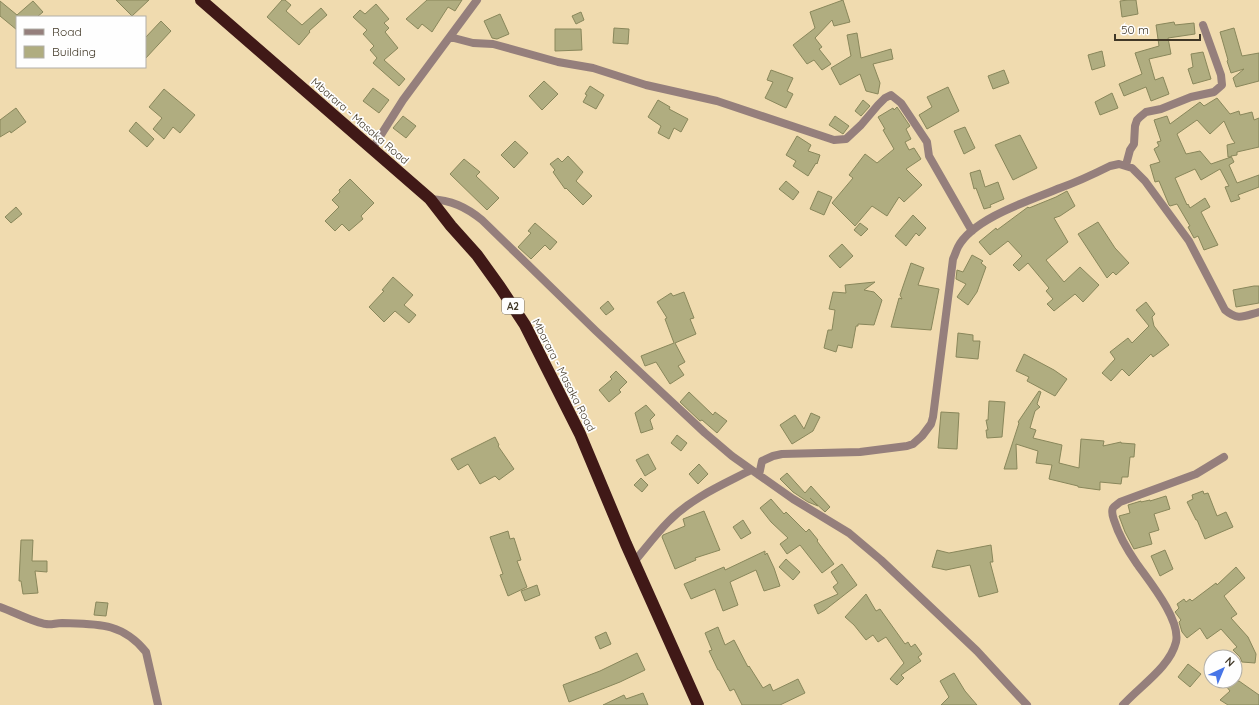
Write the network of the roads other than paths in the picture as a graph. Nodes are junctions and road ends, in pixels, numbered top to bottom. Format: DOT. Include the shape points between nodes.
graph roads {
  1 [pos="201,0"];
  2 [pos="477,0"];
  3 [pos="1202,25"];
  4 [pos="450,37"];
  5 [pos="372,149"];
  6 [pos="1126,165"];
  7 [pos="430,199"];
  8 [pos="972,231"];
  9 [pos="1259,312"];
  10 [pos="1224,457"];
  11 [pos="751,470"];
  12 [pos="759,475"];
  13 [pos="634,562"];
  14 [pos="0,607"];
  15 [pos="158,705"];
  16 [pos="698,705"];
  17 [pos="1027,705"];
  18 [pos="1123,705"];
  1 -- 5 [label="highway, Mbarara - Masaka Road / A2"];
  2 -- 4 [label="street"];
  3 -- 6 [label="street" via="1221,75 1222,85 1214,92 1146,112 1140,117 1135,126 1134,144"];
  4 -- 5 [label="street" via="402,100"];
  4 -- 8 [label="street" via="473,43 493,44 593,68 646,85 717,101 834,140 846,139 878,104 891,95 901,103 927,142 929,156"];
  5 -- 7 [label="highway, Mbarara - Masaka Road / A2"];
  6 -- 8 [label="street" via="1110,166 1067,186 1023,202 982,223"];
  6 -- 9 [label="street" via="1145,181 1189,241 1225,310 1236,317"];
  7 -- 11 [label="street" via="457,204 482,220 705,433"];
  7 -- 13 [label="highway, Mbarara - Masaka Road / A2" via="477,255 525,325 580,434"];
  8 -- 12 [label="street" via="958,246 953,259 933,417 927,430 917,441 907,446 860,452 773,456 762,461"];
  10 -- 18 [label="street" via="1196,474 1120,502 1113,508 1112,513 1118,531 1156,591 1172,619 1177,634 1173,650 1155,675"];
  11 -- 12 [label="street"];
  11 -- 13 [label="street" via="705,493 689,505 668,522"];
  12 -- 17 [label="street" via="844,529 864,545 977,651"];
  13 -- 16 [label="highway, Mbarara - Masaka Road / A2"];
  14 -- 15 [label="street" via="45,624 100,624 126,634 146,652"];
}
